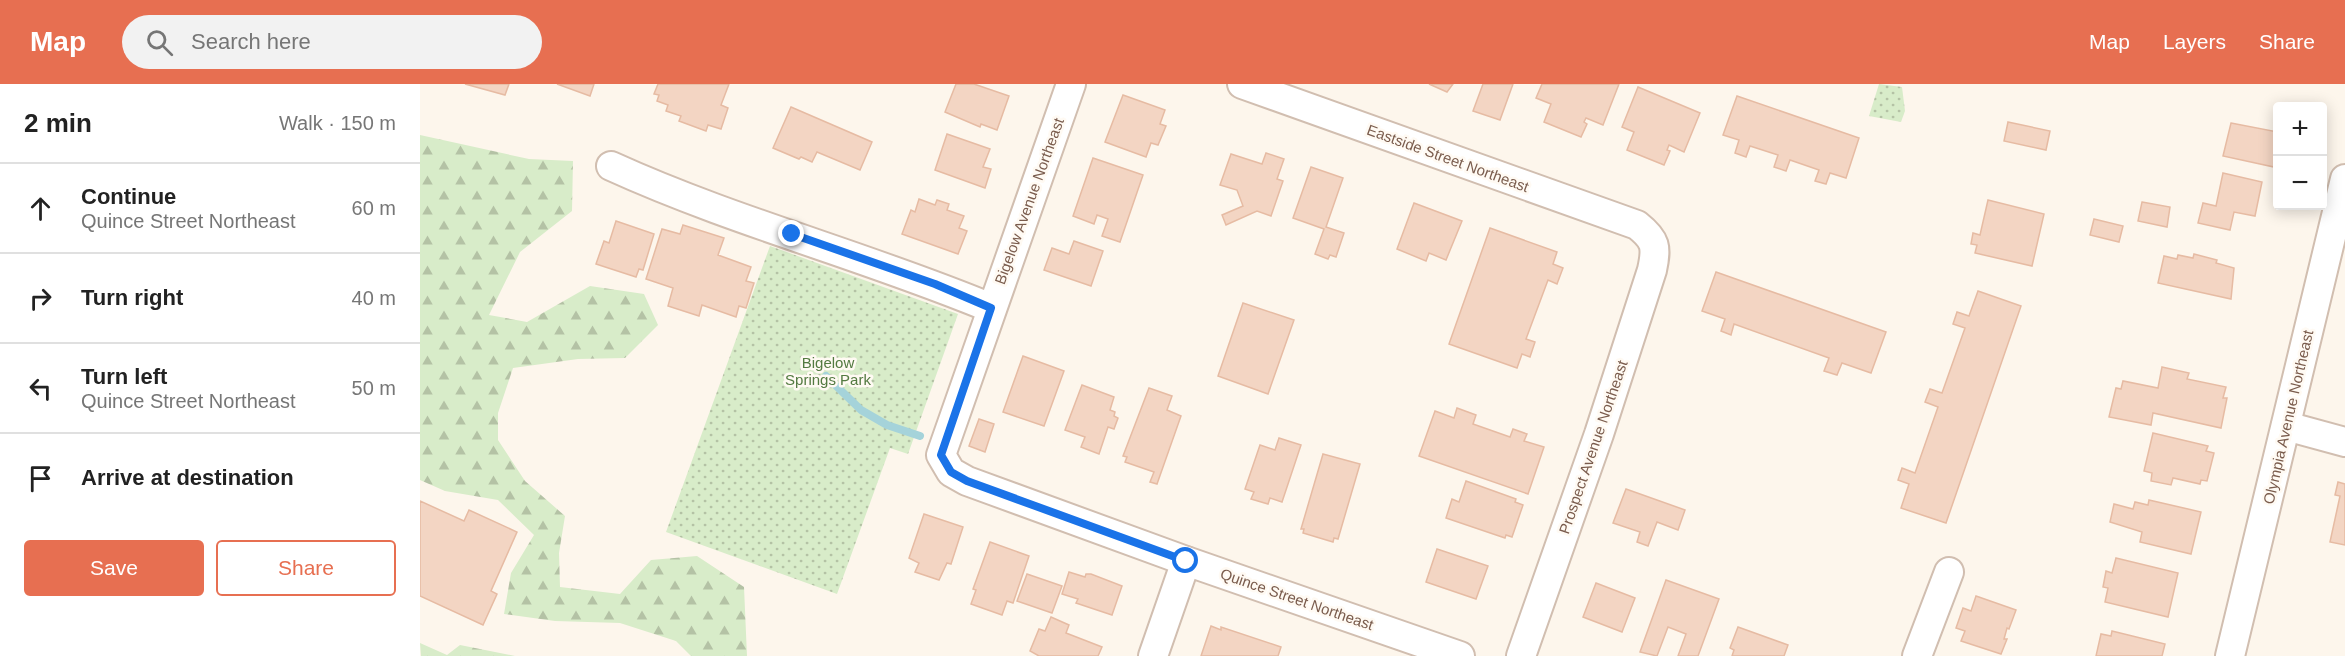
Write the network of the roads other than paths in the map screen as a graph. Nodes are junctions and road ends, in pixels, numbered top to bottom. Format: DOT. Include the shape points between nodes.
graph roads {
  1 [pos="1071,84"];
  2 [pos="1242,84"];
  3 [pos="611,166"];
  4 [pos="2345,179"];
  5 [pos="1651,236"];
  6 [pos="991,308"];
  7 [pos="2286,426"];
  8 [pos="2345,442"];
  9 [pos="941,455"];
  10 [pos="1186,561"];
  11 [pos="1949,572"];
  12 [pos="1153,656"];
  13 [pos="1460,656"];
  14 [pos="1521,656"];
  15 [pos="1917,656"];
  16 [pos="2230,656"];
  1 -- 6 [label="street, Bigelow Avenue Northeast"];
  2 -- 5 [label="street, Eastside Street Northeast" via="1636,225"];
  3 -- 6 [label="street" via="662,189 935,284"];
  4 -- 7 [label="street, Olympia Avenue Northeast"];
  5 -- 14 [label="street, Prospect Avenue Northeast" via="1656,252 1652,270"];
  6 -- 9 [label="street, Bigelow Avenue Northeast"];
  7 -- 8 [label="street"];
  7 -- 16 [label="street, Olympia Avenue Northeast"];
  9 -- 10 [label="street, Quince Street Northeast" via="951,472 967,481"];
  10 -- 12 [label="street"];
  10 -- 13 [label="street, Quince Street Northeast"];
  11 -- 15 [label="street"];
}
